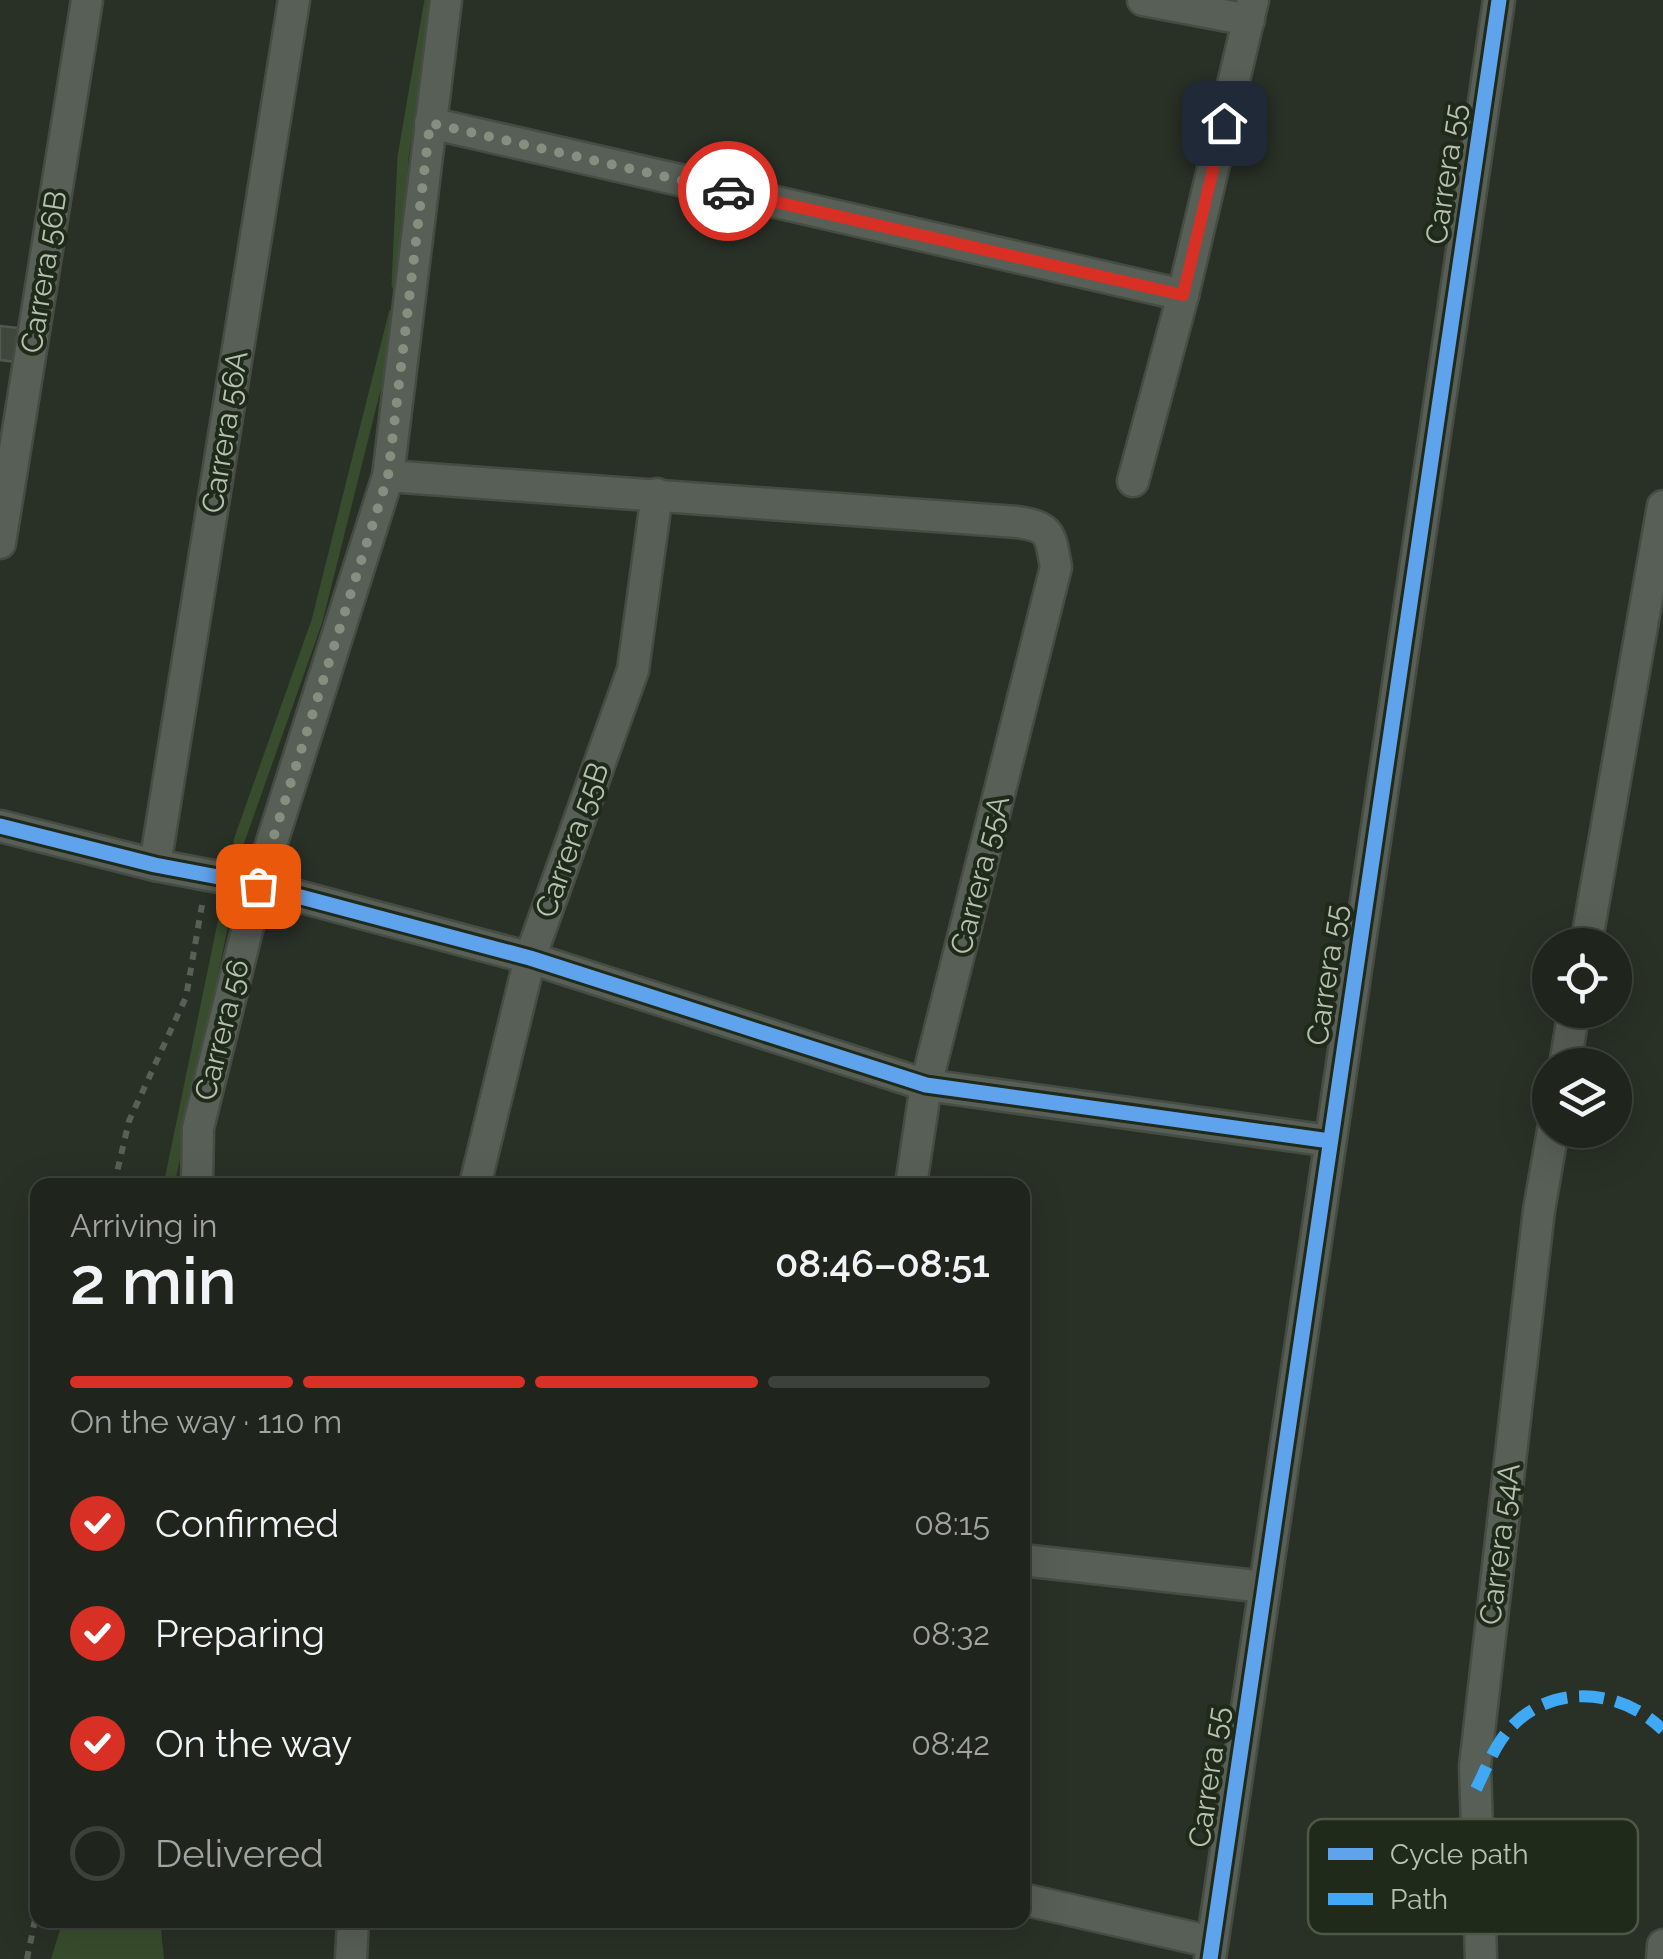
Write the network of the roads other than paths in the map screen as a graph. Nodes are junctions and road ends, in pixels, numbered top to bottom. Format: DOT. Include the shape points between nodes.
graph roads {
  1 [pos="87,0"];
  2 [pos="294,0"];
  3 [pos="446,0"];
  4 [pos="1143,0"];
  5 [pos="1499,0"];
  6 [pos="1251,10"];
  7 [pos="430,123"];
  8 [pos="1183,295"];
  9 [pos="388,476"];
  10 [pos="1133,481"];
  11 [pos="656,494"];
  12 [pos="1663,506"];
  13 [pos="0,543"];
  14 [pos="0,826"];
  15 [pos="155,865"];
  16 [pos="232,880"];
  17 [pos="1589,928"];
  18 [pos="530,958"];
  19 [pos="926,1085"];
  20 [pos="1330,1141"];
  21 [pos="1550,1148"];
  22 [pos="197,1178"];
  23 [pos="477,1178"];
  24 [pos="912,1178"];
  25 [pos="1030,1561"];
  26 [pos="1265,1587"];
  27 [pos="1476,1819"];
  28 [pos="1030,1901"];
  29 [pos="352,1928"];
  30 [pos="1480,1934"];
  31 [pos="1663,1945"];
  32 [pos="1211,1950"];
  33 [pos="350,1959"];
  34 [pos="1481,1959"];
  35 [pos="1662,1959"];
  1 -- 13 [label="street, Carrera 56B"];
  2 -- 15 [label="street, Carrera 56A"];
  3 -- 7 [label="street, Carrera 56"];
  4 -- 6 [label="street"];
  5 -- 20 [label="street, Carrera 55"];
  6 -- 8 [label="street"];
  7 -- 8 [label="street"];
  7 -- 9 [label="street, Carrera 56"];
  8 -- 10 [label="street"];
  9 -- 11 [label="street"];
  9 -- 16 [label="street, Carrera 56"];
  11 -- 18 [label="street, Carrera 55B" via="633,670"];
  11 -- 19 [label="street, Carrera 55A" via="1040,525 1050,535 1056,567"];
  12 -- 17 [label="street"];
  14 -- 15 [label="street"];
  15 -- 16 [label="street"];
  16 -- 18 [label="street"];
  16 -- 22 [label="street, Carrera 56"];
  18 -- 19 [label="street"];
  18 -- 23 [label="street, Carrera 55B"];
  19 -- 20 [label="street"];
  19 -- 24 [label="street, Carrera 55A"];
  20 -- 26 [label="street, Carrera 55"];
  21 -- 27 [label="street, Carrera 54A" via="1474,1766"];
  25 -- 26 [label="street"];
  26 -- 32 [label="street, Carrera 55"];
  28 -- 32 [label="street"];
  29 -- 33 [label="street"];
  30 -- 34 [label="street, Carrera 54A"];
  31 -- 35 [label="street"];
}
